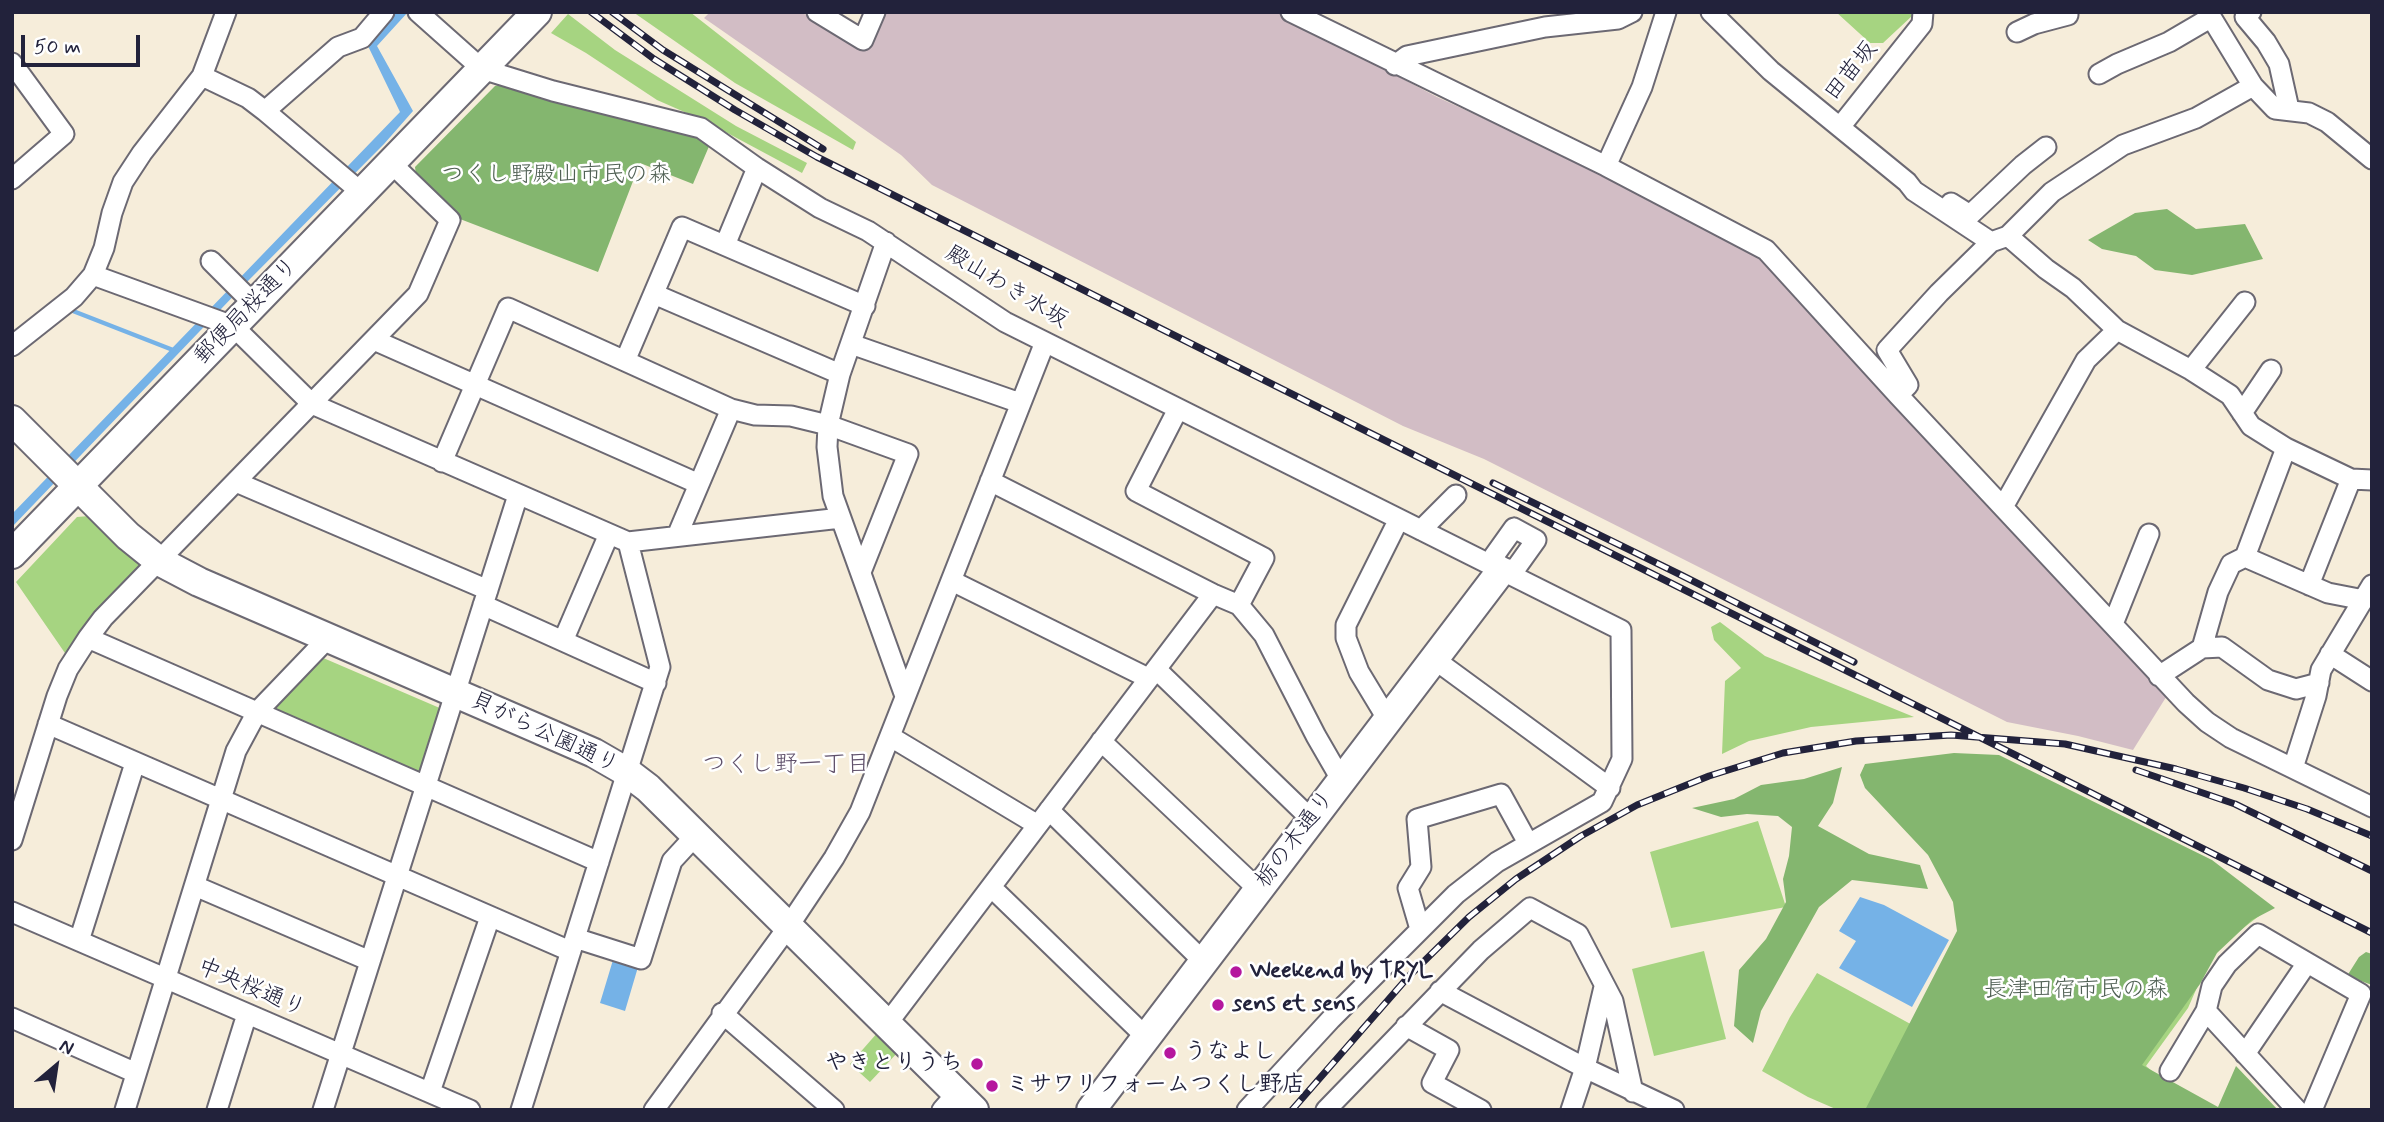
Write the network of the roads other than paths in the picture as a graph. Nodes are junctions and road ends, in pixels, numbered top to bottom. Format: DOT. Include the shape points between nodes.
graph roads {
  1 [pos="418,12"];
  2 [pos="537,12"];
  3 [pos="817,12"];
  4 [pos="876,12"];
  5 [pos="1291,12"];
  6 [pos="1632,12"];
  7 [pos="1666,12"];
  8 [pos="1711,12"];
  9 [pos="1923,12"];
  10 [pos="2067,12"];
  11 [pos="2251,12"];
  12 [pos="226,13"];
  13 [pos="2209,15"];
  14 [pos="372,16"];
  15 [pos="2017,32"];
  16 [pos="12,63"];
  17 [pos="1395,65"];
  18 [pos="482,69"];
  19 [pos="2099,74"];
  20 [pos="202,76"];
  21 [pos="2253,86"];
  22 [pos="2289,109"];
  23 [pos="265,111"];
  24 [pos="1840,127"];
  25 [pos="2046,147"];
  26 [pos="2372,159"];
  27 [pos="391,163"];
  28 [pos="1606,166"];
  29 [pos="757,168"];
  30 [pos="12,179"];
  31 [pos="1907,182"];
  32 [pos="362,193"];
  33 [pos="1999,239"];
  34 [pos="886,242"];
  35 [pos="725,245"];
  36 [pos="211,261"];
  37 [pos="93,275"];
  38 [pos="243,293"];
  39 [pos="654,294"];
  40 [pos="2245,302"];
  41 [pos="865,306"];
  42 [pos="233,326"];
  43 [pos="2117,330"];
  44 [pos="374,340"];
  45 [pos="1045,342"];
  46 [pos="851,344"];
  47 [pos="12,346"];
  48 [pos="625,360"];
  49 [pos="2191,370"];
  50 [pos="2272,370"];
  51 [pos="840,374"];
  52 [pos="474,384"];
  53 [pos="1898,395"];
  54 [pos="1020,403"];
  55 [pos="312,404"];
  56 [pos="731,409"];
  57 [pos="1178,409"];
  58 [pos="2242,413"];
  59 [pos="12,420"];
  60 [pos="828,425"];
  61 [pos="2286,448"];
  62 [pos="442,462"];
  63 [pos="2351,479"];
  64 [pos="2372,480"];
  65 [pos="990,481"];
  66 [pos="236,482"];
  67 [pos="699,484"];
  68 [pos="78,486"];
  69 [pos="518,495"];
  70 [pos="1456,495"];
  71 [pos="2003,507"];
  72 [pos="841,518"];
  73 [pos="1399,519"];
  74 [pos="1421,530"];
  75 [pos="609,534"];
  76 [pos="2149,534"];
  77 [pos="677,536"];
  78 [pos="628,542"];
  79 [pos="12,554"];
  80 [pos="2245,557"];
  81 [pos="159,561"];
  82 [pos="1501,570"];
  83 [pos="861,572"];
  84 [pos="952,581"];
  85 [pos="2309,585"];
  86 [pos="2368,593"];
  87 [pos="1213,594"];
  88 [pos="486,597"];
  89 [pos="1239,605"];
  90 [pos="2113,624"];
  91 [pos="88,638"];
  92 [pos="328,638"];
  93 [pos="563,641"];
  94 [pos="2202,648"];
  95 [pos="2330,654"];
  96 [pos="1434,659"];
  97 [pos="1152,674"];
  98 [pos="2159,676"];
  99 [pos="2372,681"];
  100 [pos="656,683"];
  101 [pos="2319,683"];
  102 [pos="456,693"];
  103 [pos="905,696"];
  104 [pos="257,712"];
  105 [pos="1388,720"];
  106 [pos="48,724"];
  107 [pos="891,737"];
  108 [pos="1101,741"];
  109 [pos="135,762"];
  110 [pos="2293,768"];
  111 [pos="627,772"];
  112 [pos="1342,780"];
  113 [pos="426,786"];
  114 [pos="1610,788"];
  115 [pos="221,801"];
  116 [pos="2372,807"];
  117 [pos="1043,817"];
  118 [pos="1312,820"];
  119 [pos="696,835"];
  120 [pos="12,840"];
  121 [pos="1528,843"];
  122 [pos="599,862"];
  123 [pos="397,877"];
  124 [pos="195,886"];
  125 [pos="991,887"];
  126 [pos="1259,890"];
  127 [pos="12,912"];
  128 [pos="489,917"];
  129 [pos="788,927"];
  130 [pos="1420,929"];
  131 [pos="79,941"];
  132 [pos="573,944"];
  133 [pos="370,961"];
  134 [pos="1204,962"];
  135 [pos="2307,963"];
  136 [pos="166,979"];
  137 [pos="1604,987"];
  138 [pos="1440,991"];
  139 [pos="2206,1012"];
  140 [pos="722,1013"];
  141 [pos="247,1014"];
  142 [pos="12,1018"];
  143 [pos="887,1024"];
  144 [pos="1406,1026"];
  145 [pos="1147,1038"];
  146 [pos="341,1054"];
  147 [pos="2245,1054"];
  148 [pos="1585,1068"];
  149 [pos="2170,1071"];
  150 [pos="136,1073"];
  151 [pos="1633,1092"];
  152 [pos="430,1093"];
  153 [pos="958,1104"];
  154 [pos="125,1110"];
  155 [pos="218,1110"];
  156 [pos="323,1110"];
  157 [pos="470,1110"];
  158 [pos="521,1110"];
  159 [pos="654,1110"];
  160 [pos="834,1110"];
  161 [pos="1091,1110"];
  162 [pos="1247,1110"];
  163 [pos="1326,1110"];
  164 [pos="1481,1110"];
  165 [pos="1571,1110"];
  166 [pos="1674,1110"];
  167 [pos="2297,1110"];
  168 [pos="2312,1110"];
  1 -- 18 [label="street"];
  2 -- 18 [label="street, 郵便局桜通り"];
  3 -- 4 [label="street" via="863,40"];
  5 -- 17 [label="street"];
  6 -- 17 [label="street" via="1619,19 1545,27 1419,53"];
  7 -- 28 [label="street" via="1642,87"];
  8 -- 24 [label="street" via="1771,71"];
  9 -- 24 [label="street, 田苗坂" via="1922,24"];
  10 -- 15 [label="street"];
  11 -- 22 [label="street" via="2245,17 2279,64"];
  12 -- 20 [label="street"];
  13 -- 19 [label="street" via="2169,42"];
  13 -- 21 [label="street"];
  14 -- 23 [label="street" via="362,37 338,47"];
  16 -- 30 [label="street" via="64,134"];
  17 -- 28 [label="street"];
  18 -- 27 [label="street, 郵便局桜通り"];
  18 -- 29 [label="street, 殿山わき水坂" via="701,128"];
  20 -- 23 [label="street"];
  20 -- 37 [label="street" via="124,182"];
  21 -- 22 [label="street" via="2275,109"];
  21 -- 33 [label="street" via="2196,118 2123,145 2052,192"];
  22 -- 26 [label="street" via="2327,122"];
  23 -- 32 [label="street"];
  24 -- 31 [label="street"];
  25 -- 31 [label="street" via="1970,215 1918,182"];
  27 -- 32 [label="street, 郵便局桜通り"];
  27 -- 44 [label="street" via="450,220 418,294"];
  28 -- 53 [label="street" via="1766,250"];
  29 -- 34 [label="street, 殿山わき水坂"];
  29 -- 35 [label="street"];
  31 -- 33 [label="street" via="1914,191"];
  32 -- 38 [label="street, 郵便局桜通り"];
  33 -- 43 [label="street" via="2073,288"];
  33 -- 53 [label="street" via="1939,293 1887,350 1908,385"];
  34 -- 41 [label="street"];
  34 -- 45 [label="street, 殿山わき水坂" via="1005,322"];
  35 -- 39 [label="street" via="682,227"];
  35 -- 41 [label="street"];
  36 -- 38 [label="street"];
  37 -- 42 [label="street"];
  37 -- 47 [label="street" via="74,297"];
  38 -- 42 [label="street, 郵便局桜通り"];
  39 -- 48 [label="street"];
  39 -- 51 [label="street"];
  40 -- 49 [label="street"];
  41 -- 46 [label="street"];
  42 -- 55 [label="street"];
  42 -- 68 [label="street, 郵便局桜通り"];
  43 -- 49 [label="street"];
  43 -- 71 [label="street" via="2086,360"];
  44 -- 52 [label="street"];
  44 -- 55 [label="street"];
  45 -- 54 [label="street"];
  45 -- 57 [label="street, 殿山わき水坂"];
  46 -- 51 [label="street"];
  46 -- 54 [label="street"];
  48 -- 52 [label="street" via="508,308"];
  48 -- 56 [label="street"];
  49 -- 58 [label="street" via="2230,395"];
  50 -- 58 [label="street"];
  51 -- 60 [label="street"];
  52 -- 62 [label="street"];
  52 -- 67 [label="street"];
  53 -- 71 [label="street"];
  54 -- 65 [label="street"];
  55 -- 62 [label="street"];
  55 -- 66 [label="street"];
  56 -- 60 [label="street"];
  56 -- 67 [label="street"];
  57 -- 73 [label="street, 殿山わき水坂"];
  57 -- 89 [label="street" via="1136,491 1265,558"];
  58 -- 61 [label="street" via="2251,426"];
  59 -- 68 [label="street, 貝がら公園通り"];
  60 -- 72 [label="street" via="830,477"];
  60 -- 83 [label="street" via="908,453"];
  61 -- 63 [label="street"];
  61 -- 80 [label="street"];
  62 -- 69 [label="street"];
  63 -- 64 [label="street"];
  63 -- 85 [label="street"];
  65 -- 84 [label="street"];
  65 -- 87 [label="street"];
  66 -- 81 [label="street"];
  66 -- 88 [label="street"];
  67 -- 77 [label="street"];
  68 -- 79 [label="street, 郵便局桜通り"];
  68 -- 81 [label="street, 貝がら公園通り"];
  69 -- 75 [label="street"];
  69 -- 88 [label="street"];
  70 -- 74 [label="street"];
  71 -- 90 [label="street"];
  72 -- 77 [label="street"];
  72 -- 83 [label="street"];
  73 -- 74 [label="street, 殿山わき水坂"];
  73 -- 105 [label="street" via="1346,625 1359,672"];
  74 -- 82 [label="street, 殿山わき水坂"];
  75 -- 78 [label="street"];
  75 -- 93 [label="street"];
  76 -- 90 [label="street"];
  77 -- 78 [label="street"];
  78 -- 100 [label="street" via="660,667"];
  80 -- 85 [label="street"];
  80 -- 94 [label="street" via="2231,564"];
  81 -- 91 [label="street"];
  81 -- 92 [label="street, 貝がら公園通り"];
  82 -- 96 [label="street, 栃の木通り"];
  82 -- 114 [label="street, 殿山わき水坂" via="1622,630 1622,759"];
  83 -- 103 [label="street"];
  84 -- 97 [label="street"];
  84 -- 103 [label="street"];
  85 -- 86 [label="street" via="2328,593"];
  86 -- 95 [label="street"];
  87 -- 89 [label="street"];
  87 -- 97 [label="street"];
  88 -- 93 [label="street"];
  88 -- 102 [label="street"];
  89 -- 112 [label="street" via="1264,635"];
  90 -- 98 [label="street"];
  91 -- 104 [label="street"];
  91 -- 106 [label="street" via="68,668"];
  92 -- 102 [label="street, 貝がら公園通り"];
  92 -- 104 [label="street"];
  93 -- 100 [label="street"];
  94 -- 98 [label="street"];
  94 -- 101 [label="street" via="2221,647 2268,680 2296,689"];
  95 -- 99 [label="street"];
  95 -- 101 [label="street"];
  96 -- 105 [label="street, 栃の木通り"];
  96 -- 114 [label="street"];
  97 -- 108 [label="street"];
  97 -- 118 [label="street"];
  98 -- 110 [label="street" via="2207,722"];
  100 -- 111 [label="street"];
  101 -- 110 [label="street"];
  102 -- 111 [label="street, 貝がら公園通り"];
  102 -- 113 [label="street"];
  103 -- 107 [label="street"];
  104 -- 113 [label="street"];
  104 -- 115 [label="street" via="236,751"];
  105 -- 112 [label="street, 栃の木通り"];
  106 -- 109 [label="street"];
  106 -- 120 [label="street"];
  107 -- 117 [label="street"];
  107 -- 129 [label="street" via="860,812"];
  108 -- 117 [label="street"];
  108 -- 126 [label="street"];
  109 -- 115 [label="street"];
  109 -- 131 [label="street"];
  110 -- 116 [label="street"];
  111 -- 119 [label="street, 貝がら公園通り"];
  111 -- 122 [label="street"];
  112 -- 118 [label="street, 栃の木通り"];
  113 -- 122 [label="street"];
  113 -- 123 [label="street"];
  114 -- 121 [label="street" via="1602,802"];
  115 -- 123 [label="street"];
  115 -- 124 [label="street"];
  117 -- 125 [label="street"];
  117 -- 134 [label="street"];
  118 -- 126 [label="street, 栃の木通り"];
  119 -- 129 [label="street, 貝がら公園通り"];
  119 -- 132 [label="street" via="672,861 641,958"];
  121 -- 130 [label="street" via="1466,886"];
  121 -- 130 [label="street" via="1501,794 1418,820 1421,867 1408,888"];
  122 -- 132 [label="street"];
  123 -- 128 [label="street"];
  123 -- 133 [label="street"];
  124 -- 133 [label="street"];
  124 -- 136 [label="street"];
  125 -- 143 [label="street"];
  125 -- 145 [label="street"];
  126 -- 134 [label="street, 栃の木通り"];
  127 -- 131 [label="street, 中央桜通り"];
  128 -- 132 [label="street"];
  128 -- 152 [label="street"];
  129 -- 140 [label="street"];
  129 -- 143 [label="street, 貝がら公園通り"];
  130 -- 162 [label="street"];
  131 -- 136 [label="street, 中央桜通り"];
  132 -- 158 [label="street"];
  133 -- 146 [label="street"];
  134 -- 145 [label="street, 栃の木通り"];
  135 -- 139 [label="street" via="2258,934 2212,986"];
  135 -- 147 [label="street"];
  135 -- 168 [label="street" via="2361,994"];
  136 -- 141 [label="street, 中央桜通り"];
  136 -- 150 [label="street"];
  137 -- 138 [label="street" via="1578,934 1530,908"];
  137 -- 148 [label="street"];
  137 -- 151 [label="street" via="1613,1001"];
  138 -- 144 [label="street"];
  138 -- 148 [label="street"];
  139 -- 147 [label="street"];
  139 -- 149 [label="street"];
  140 -- 159 [label="street"];
  140 -- 160 [label="street"];
  141 -- 146 [label="street, 中央桜通り"];
  141 -- 155 [label="street"];
  142 -- 150 [label="street"];
  143 -- 153 [label="street, 貝がら公園通り"];
  144 -- 163 [label="street"];
  144 -- 164 [label="street" via="1449,1050 1432,1083"];
  145 -- 161 [label="street, 栃の木通り"];
  146 -- 152 [label="street, 中央桜通り"];
  146 -- 156 [label="street"];
  147 -- 167 [label="street"];
  148 -- 151 [label="street"];
  148 -- 165 [label="street"];
  150 -- 154 [label="street"];
  151 -- 166 [label="street"];
  152 -- 157 [label="street, 中央桜通り"];
}
